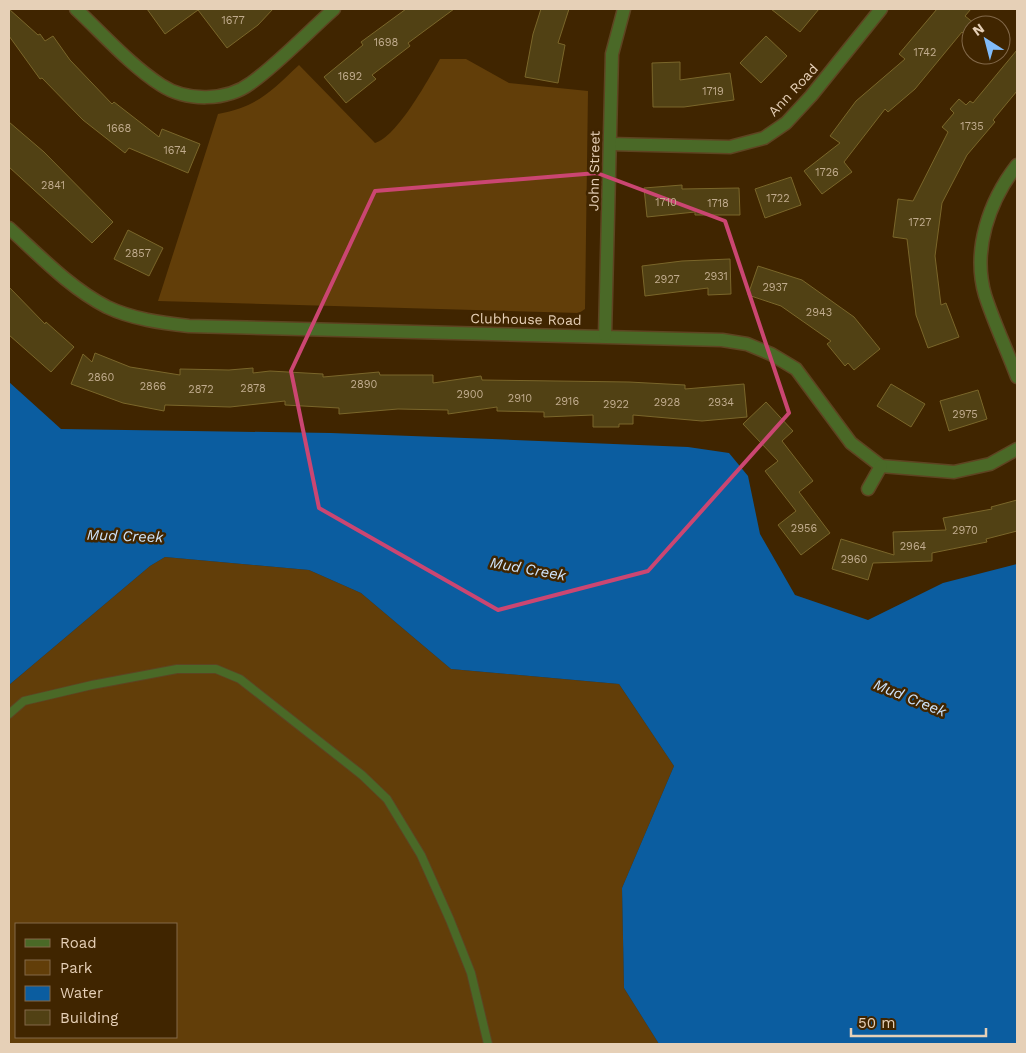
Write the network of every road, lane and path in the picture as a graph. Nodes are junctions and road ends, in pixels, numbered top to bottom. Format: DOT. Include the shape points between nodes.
graph roads {
  1 [pos="76,9"];
  2 [pos="334,9"];
  3 [pos="624,9"];
  4 [pos="880,9"];
  5 [pos="610,144"];
  6 [pos="1017,165"];
  7 [pos="9,228"];
  8 [pos="605,335"];
  9 [pos="1017,377"];
  10 [pos="1017,449"];
  11 [pos="881,466"];
  12 [pos="868,489"];
  13 [pos="9,714"];
  14 [pos="488,1044"];
  1 -- 2 [label="street" via="162,86 189,95 217,96 232,93 251,83"];
  3 -- 5 [label="street, John Street" via="612,54"];
  4 -- 5 [label="street, Ann Road" via="811,96 786,123 764,138 730,147"];
  5 -- 8 [label="street, John Street"];
  6 -- 9 [label="street" via="990,210 983,234 981,268 985,294"];
  7 -- 8 [label="street, Clubhouse Road" via="75,287 108,307 156,323"];
  8 -- 11 [label="street, Clubhouse Road" via="722,340 747,344 771,354 796,369 851,443"];
  10 -- 11 [label="street" via="990,464 954,472"];
  11 -- 12 [label="street"];
  13 -- 14 [label="lane" via="24,701 177,670 216,669 240,679 387,799 421,855 450,920 471,973"];
}
